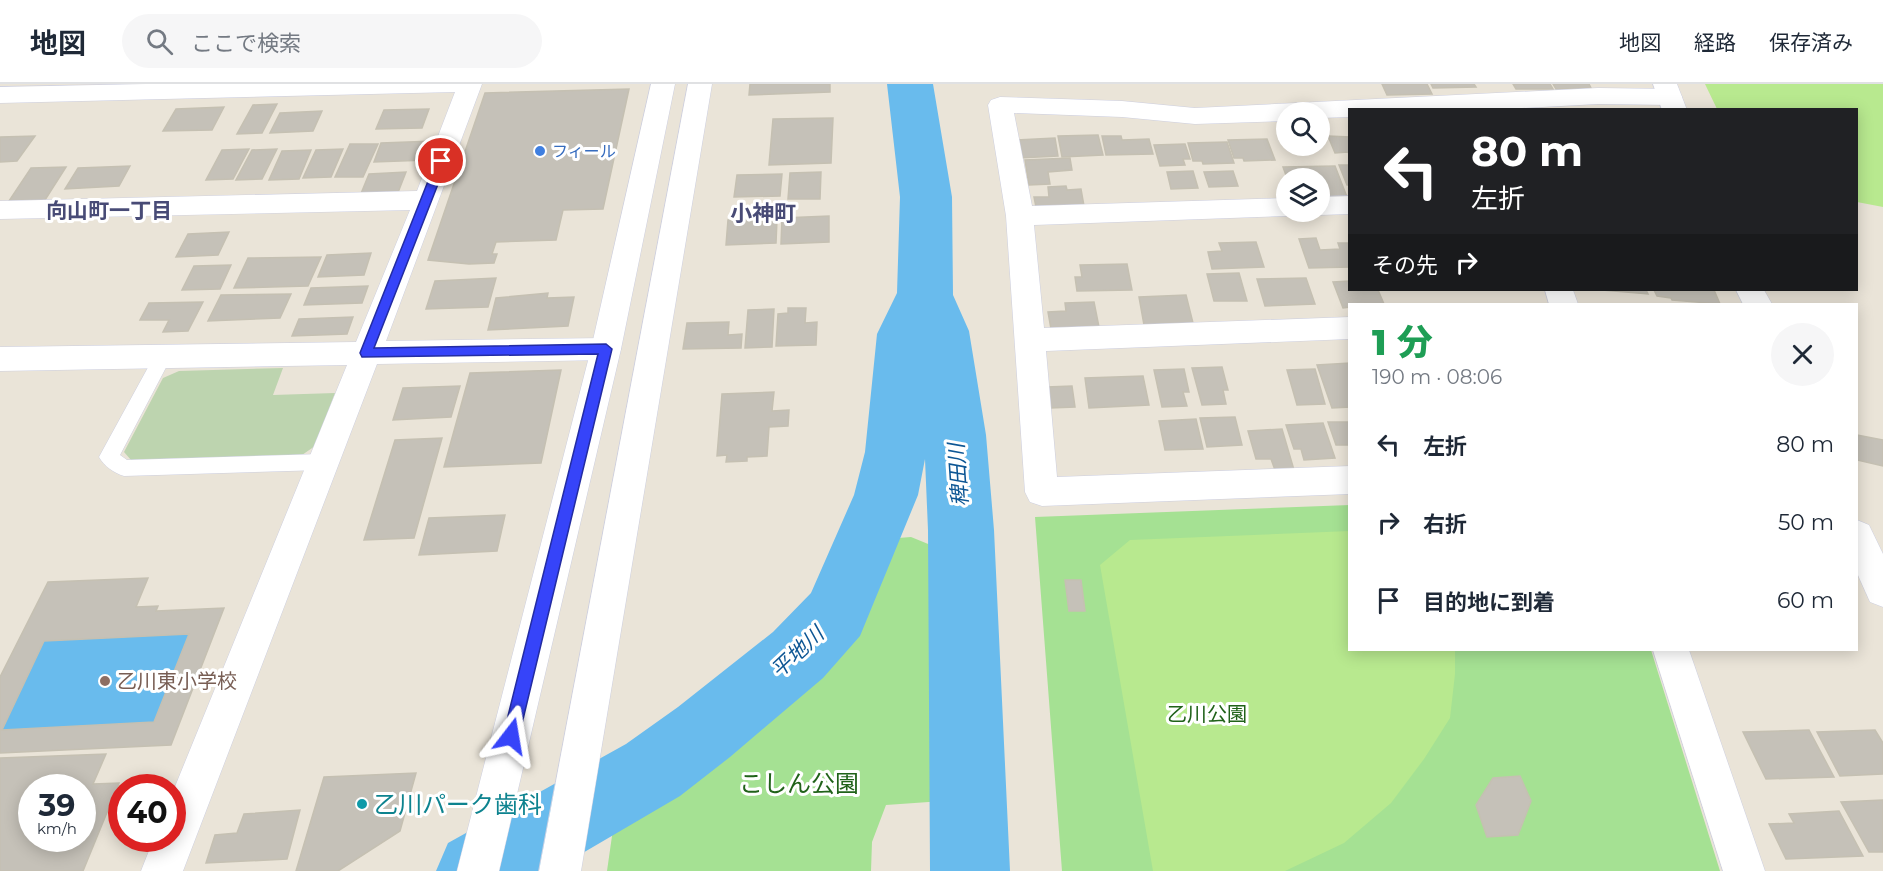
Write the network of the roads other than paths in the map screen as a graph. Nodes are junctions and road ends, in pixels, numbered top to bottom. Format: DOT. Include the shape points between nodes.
graph roads {
  1 [pos="470,84"];
  2 [pos="663,84"];
  3 [pos="700,84"];
  4 [pos="1314,84"];
  5 [pos="0,94"];
  6 [pos="1670,97"];
  7 [pos="1502,98"];
  8 [pos="1320,102"];
  9 [pos="1348,108"];
  10 [pos="1352,108"];
  11 [pos="1330,109"];
  12 [pos="1276,113"];
  13 [pos="427,200"];
  14 [pos="1348,205"];
  15 [pos="1330,206"];
  16 [pos="1276,207"];
  17 [pos="0,210"];
  18 [pos="1020,216"];
  19 [pos="1348,328"];
  20 [pos="1031,340"];
  21 [pos="606,349"];
  22 [pos="366,353"];
  23 [pos="163,356"];
  24 [pos="0,359"];
  25 [pos="322,462"];
  26 [pos="1348,480"];
  27 [pos="1858,538"];
  28 [pos="1883,591"];
  29 [pos="1671,651"];
  30 [pos="162,871"];
  31 [pos="478,871"];
  32 [pos="560,871"];
  33 [pos="1744,871"];
  1 -- 5 [label="street"];
  1 -- 13 [label="street"];
  2 -- 21 [label="street"];
  3 -- 32 [label="street"];
  4 -- 8 [label="street"];
  6 -- 7 [label="street"];
  7 -- 10 [label="street"];
  9 -- 11 [label="street"];
  12 -- 18 [label="street" via="1195,116 1000,105"];
  13 -- 17 [label="street"];
  13 -- 22 [label="street"];
  14 -- 15 [label="street"];
  16 -- 18 [label="street"];
  18 -- 20 [label="street"];
  19 -- 20 [label="street"];
  20 -- 26 [label="street" via="1042,492"];
  21 -- 22 [label="street"];
  21 -- 31 [label="street"];
  22 -- 23 [label="street"];
  22 -- 25 [label="street"];
  23 -- 24 [label="street"];
  23 -- 25 [label="lane" via="109,457 124,468"];
  25 -- 30 [label="street"];
  27 -- 28 [label="street"];
  29 -- 33 [label="street"];
}
